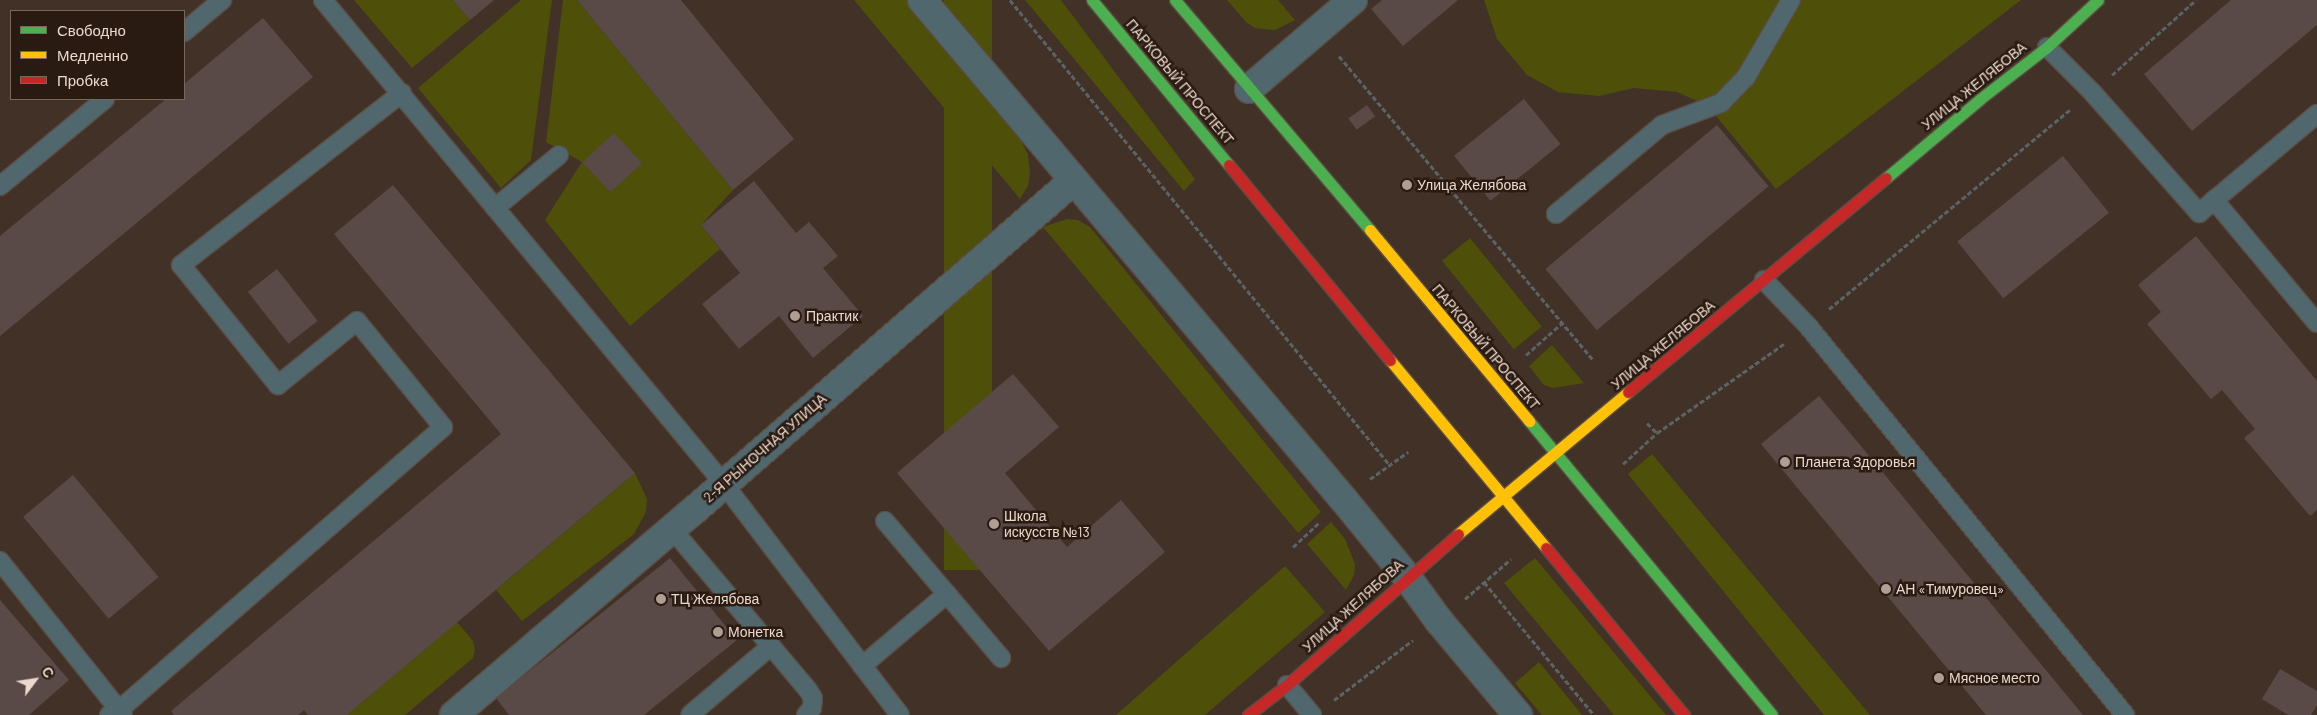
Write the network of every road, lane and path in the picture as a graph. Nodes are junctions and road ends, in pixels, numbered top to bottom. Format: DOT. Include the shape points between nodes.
graph roads {
  1 [pos="222,0"];
  2 [pos="323,0"];
  3 [pos="922,0"];
  4 [pos="1010,0"];
  5 [pos="1092,0"];
  6 [pos="1175,0"];
  7 [pos="1354,0"];
  8 [pos="1791,0"];
  9 [pos="2098,0"];
  10 [pos="2196,0"];
  11 [pos="2079,6"];
  12 [pos="1317,29"];
  13 [pos="185,31"];
  14 [pos="2047,46"];
  15 [pos="1249,88"];
  16 [pos="2092,92"];
  17 [pos="402,93"];
  18 [pos="103,100"];
  19 [pos="2317,114"];
  20 [pos="559,155"];
  21 [pos="1074,180"];
  22 [pos="0,186"];
  23 [pos="2214,200"];
  24 [pos="495,208"];
  25 [pos="1556,214"];
  26 [pos="1764,280"];
  27 [pos="2317,323"];
  28 [pos="1562,324"];
  29 [pos="1808,326"];
  30 [pos="1526,355"];
  31 [pos="1593,360"];
  32 [pos="1647,423"];
  33 [pos="1657,434"];
  34 [pos="1408,452"];
  35 [pos="1556,454"];
  36 [pos="1623,464"];
  37 [pos="724,484"];
  38 [pos="1503,498"];
  39 [pos="885,521"];
  40 [pos="672,529"];
  41 [pos="1514,556"];
  42 [pos="0,561"];
  43 [pos="1408,577"];
  44 [pos="947,594"];
  45 [pos="771,646"];
  46 [pos="1001,658"];
  47 [pos="1385,662"];
  48 [pos="862,666"];
  49 [pos="1287,685"];
  50 [pos="1330,703"];
  51 [pos="117,713"];
  52 [pos="454,715"];
  53 [pos="690,715"];
  54 [pos="806,715"];
  55 [pos="900,715"];
  56 [pos="1248,715"];
  57 [pos="1312,715"];
  58 [pos="1518,715"];
  59 [pos="1594,715"];
  60 [pos="1684,715"];
  61 [pos="1772,715"];
  62 [pos="2125,715"];
  1 -- 13 [label="lane"];
  2 -- 17 [label="lane"];
  3 -- 21 [label="street"];
  4 -- 34 [label="path" via="1390,464"];
  5 -- 38 [label="main road, ПАРКОВЫЙ ПРОСПЕКТ"];
  6 -- 15 [label="main road, ПАРКОВЫЙ ПРОСПЕКТ"];
  7 -- 12 [label="street"];
  8 -- 25 [label="lane" via="1746,77 1721,103 1662,125"];
  9 -- 11 [label="main road, УЛИЦА ЖЕЛЯБОВА"];
  10 -- 16 [label="path"];
  11 -- 14 [label="main road, УЛИЦА ЖЕЛЯБОВА"];
  12 -- 15 [label="street"];
  12 -- 28 [label="path"];
  14 -- 16 [label="lane"];
  14 -- 26 [label="main road, УЛИЦА ЖЕЛЯБОВА"];
  15 -- 35 [label="main road, ПАРКОВЫЙ ПРОСПЕКТ"];
  16 -- 23 [label="lane" via="2199,212"];
  16 -- 29 [label="path"];
  17 -- 24 [label="lane"];
  17 -- 51 [label="lane" via="181,265 278,385 357,321 443,427"];
  18 -- 22 [label="lane"];
  19 -- 23 [label="lane"];
  20 -- 24 [label="lane"];
  21 -- 37 [label="street, 2-Я РЫНОЧНАЯ УЛИЦА"];
  21 -- 43 [label="street"];
  23 -- 27 [label="lane"];
  24 -- 37 [label="lane"];
  26 -- 29 [label="lane"];
  26 -- 35 [label="main road, УЛИЦА ЖЕЛЯБОВА"];
  28 -- 30 [label="path"];
  28 -- 31 [label="path"];
  29 -- 33 [label="path"];
  29 -- 62 [label="lane"];
  32 -- 33 [label="path"];
  33 -- 36 [label="path"];
  35 -- 38 [label="main road, УЛИЦА ЖЕЛЯБОВА"];
  35 -- 61 [label="main road, ПАРКОВЫЙ ПРОСПЕКТ"];
  37 -- 40 [label="street, 2-Я РЫНОЧНАЯ УЛИЦА"];
  37 -- 48 [label="lane"];
  38 -- 43 [label="main road, УЛИЦА ЖЕЛЯБОВА"];
  38 -- 60 [label="main road, ПАРКОВЫЙ ПРОСПЕКТ"];
  39 -- 44 [label="lane"];
  40 -- 45 [label="lane"];
  40 -- 52 [label="street, 2-Я РЫНОЧНАЯ УЛИЦА"];
  41 -- 59 [label="path" via="1484,582"];
  42 -- 51 [label="lane"];
  43 -- 49 [label="main road, УЛИЦА ЖЕЛЯБОВА"];
  43 -- 58 [label="street" via="1439,621"];
  44 -- 46 [label="lane"];
  44 -- 48 [label="lane"];
  45 -- 53 [label="lane"];
  45 -- 54 [label="lane" via="813,698 812,708"];
  47 -- 50 [label="path"];
  48 -- 55 [label="lane"];
  49 -- 56 [label="main road, УЛИЦА ЖЕЛЯБОВА"];
  49 -- 57 [label="lane"];
}
